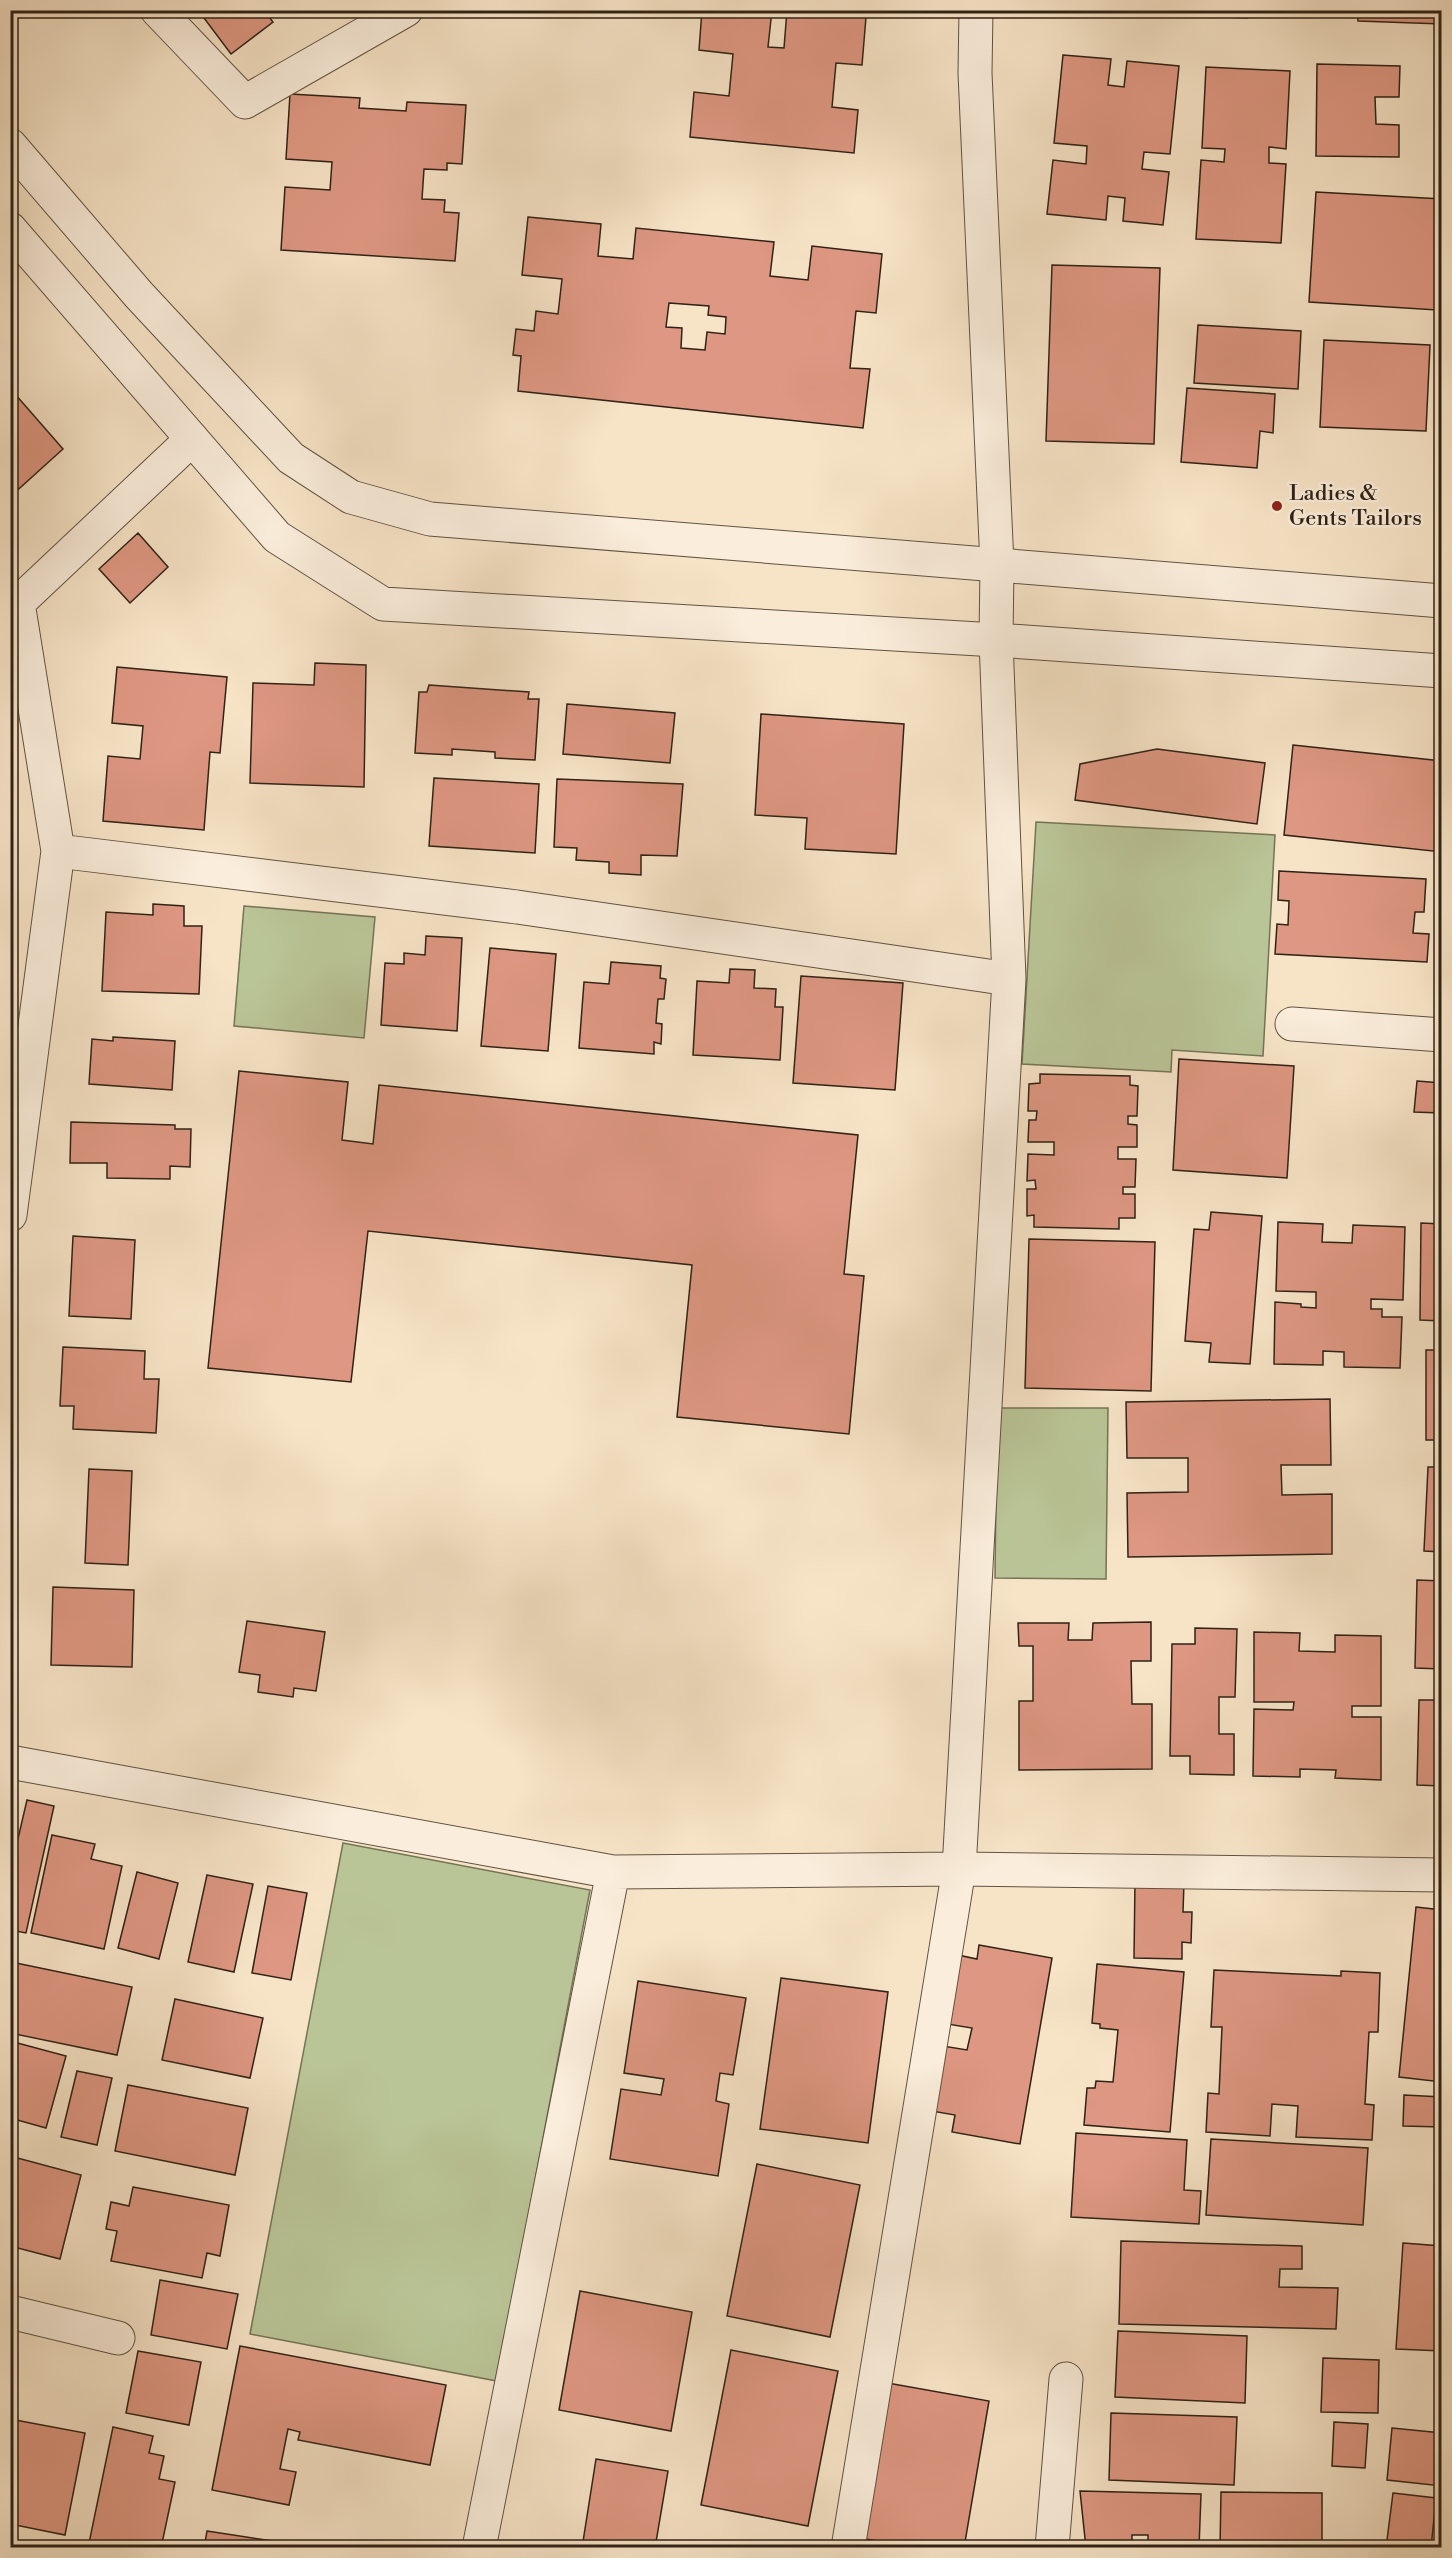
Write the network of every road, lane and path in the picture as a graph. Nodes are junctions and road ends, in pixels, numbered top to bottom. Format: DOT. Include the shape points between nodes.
graph roads {
  1 [pos="157,10"];
  2 [pos="406,10"];
  3 [pos="976,10"];
  4 [pos="10,145"];
  5 [pos="10,229"];
  6 [pos="192,439"];
  7 [pos="997,565"];
  8 [pos="14,599"];
  9 [pos="1442,601"];
  10 [pos="996,640"];
  11 [pos="1442,671"];
  12 [pos="58,851"];
  13 [pos="1009,979"];
  14 [pos="1292,1024"];
  15 [pos="1442,1035"];
  16 [pos="14,1167"];
  17 [pos="10,1215"];
  18 [pos="10,1762"];
  19 [pos="959,1869"];
  20 [pos="612,1872"];
  21 [pos="1442,1875"];
  22 [pos="10,2312"];
  23 [pos="118,2338"];
  24 [pos="1066,2379"];
  25 [pos="479,2547"];
  26 [pos="848,2547"];
  27 [pos="1052,2547"];
  1 -- 2 [label="street" via="245,102"];
  3 -- 7 [label="street" via="975,74"];
  4 -- 7 [label="street" via="140,295 291,458 351,497 430,519"];
  5 -- 6 [label="street"];
  6 -- 8 [label="street"];
  6 -- 10 [label="street" via="277,537 383,604"];
  7 -- 9 [label="street"];
  7 -- 10 [label="street"];
  8 -- 12 [label="street"];
  10 -- 11 [label="street"];
  10 -- 13 [label="street"];
  12 -- 13 [label="street" via="517,907"];
  12 -- 16 [label="street"];
  13 -- 19 [label="street"];
  14 -- 15 [label="street"];
  16 -- 17 [label="street"];
  18 -- 20 [label="street"];
  19 -- 20 [label="street"];
  19 -- 21 [label="street"];
  19 -- 26 [label="street"];
  20 -- 25 [label="street"];
  22 -- 23 [label="street"];
  24 -- 27 [label="street"];
}
